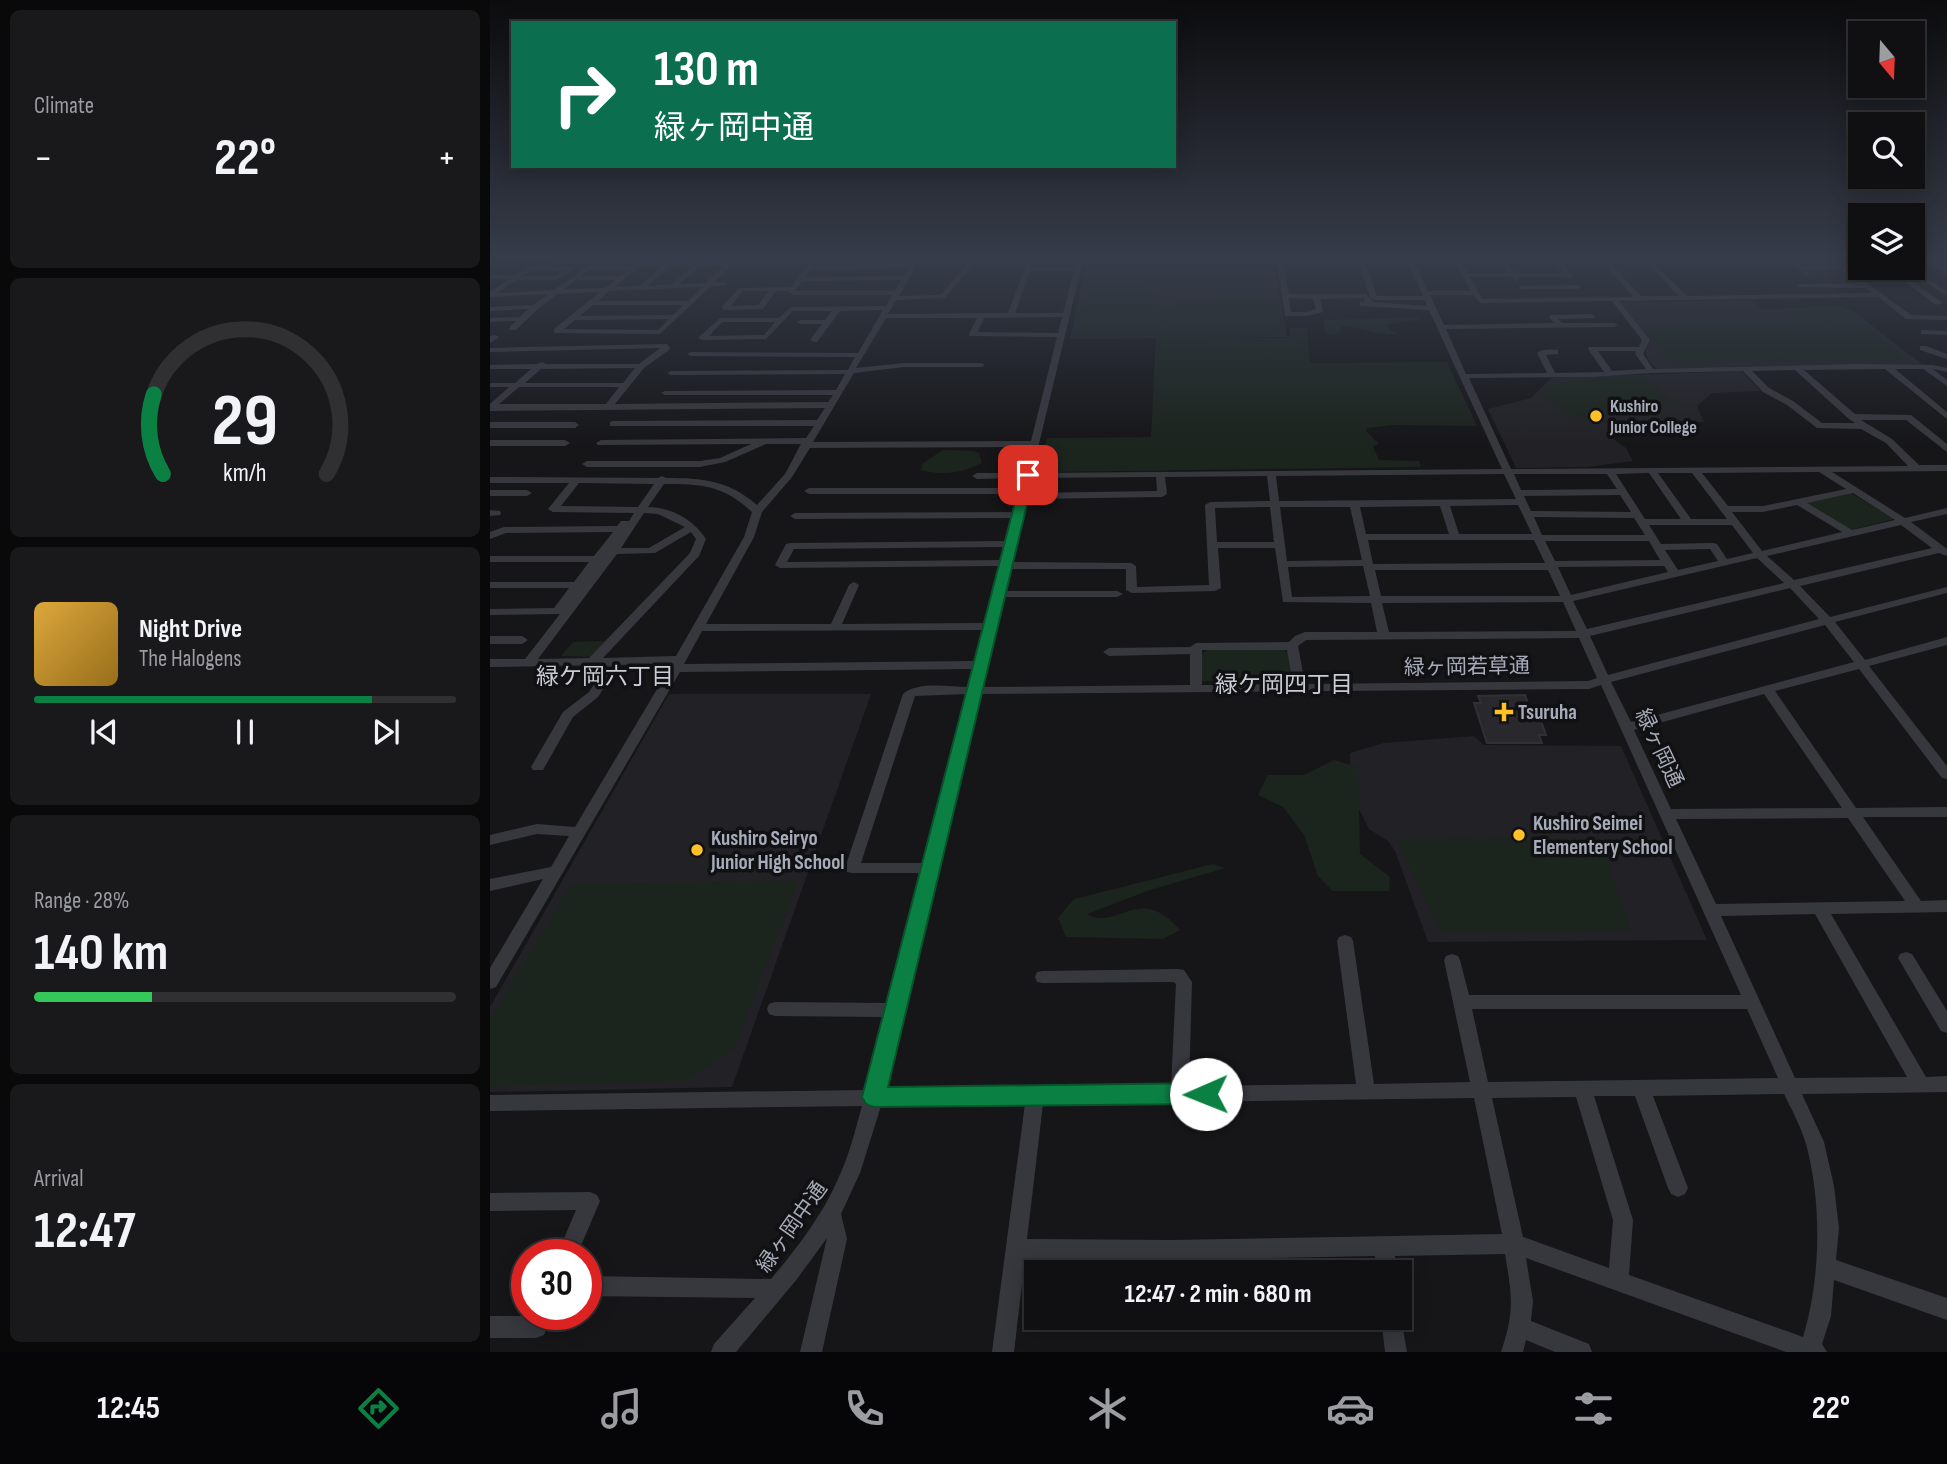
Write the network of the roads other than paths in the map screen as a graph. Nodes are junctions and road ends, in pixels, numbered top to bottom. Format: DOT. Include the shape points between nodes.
graph roads {
  1 [pos="520,319"];
  2 [pos="523,319"];
  3 [pos="572,319"];
  4 [pos="672,319"];
  5 [pos="830,319"];
  6 [pos="882,319"];
  7 [pos="980,319"];
  8 [pos="1020,319"];
  9 [pos="1065,319"];
  10 [pos="1437,319"];
  11 [pos="1555,319"];
  12 [pos="1610,319"];
  13 [pos="1630,319"];
  14 [pos="490,320"];
  15 [pos="780,320"];
  16 [pos="801,322"];
  17 [pos="828,322"];
  18 [pos="1559,325"];
  19 [pos="1440,327"];
  20 [pos="513,328"];
  21 [pos="1924,332"];
  22 [pos="1947,333"];
  23 [pos="1015,334"];
  24 [pos="1062,335"];
  25 [pos="814,340"];
  26 [pos="491,344"];
  27 [pos="1923,348"];
  28 [pos="558,349"];
  29 [pos="1639,349"];
  30 [pos="1555,352"];
  31 [pos="691,354"];
  32 [pos="861,355"];
  33 [pos="1947,357"];
  34 [pos="981,365"];
  35 [pos="490,366"];
  36 [pos="539,366"];
  37 [pos="641,366"];
  38 [pos="1887,366"];
  39 [pos="1925,367"];
  40 [pos="1944,368"];
  41 [pos="1745,369"];
  42 [pos="1798,369"];
  43 [pos="1651,371"];
  44 [pos="851,372"];
  45 [pos="671,373"];
  46 [pos="1610,374"];
  47 [pos="1463,376"];
  48 [pos="1553,376"];
  49 [pos="1947,384"];
  50 [pos="490,385"];
  51 [pos="517,385"];
  52 [pos="626,385"];
  53 [pos="838,392"];
  54 [pos="665,393"];
  55 [pos="609,405"];
  56 [pos="830,405"];
  57 [pos="491,407"];
  58 [pos="1853,416"];
  59 [pos="1947,416"];
  60 [pos="818,423"];
  61 [pos="613,424"];
  62 [pos="490,425"];
  63 [pos="575,425"];
  64 [pos="1863,426"];
  65 [pos="765,441"];
  66 [pos="490,443"];
  67 [pos="565,443"];
  68 [pos="601,443"];
  69 [pos="806,443"];
  70 [pos="1035,444"];
  71 [pos="1947,449"];
  72 [pos="587,464"];
  73 [pos="1917,468"];
  74 [pos="1947,468"];
  75 [pos="1821,469"];
  76 [pos="1695,470"];
  77 [pos="1610,471"];
  78 [pos="1651,471"];
  79 [pos="1507,472"];
  80 [pos="1160,474"];
  81 [pos="1271,474"];
  82 [pos="1028,475"];
  83 [pos="977,476"];
  84 [pos="662,479"];
  85 [pos="490,480"];
  86 [pos="577,480"];
  87 [pos="1854,490"];
  88 [pos="809,491"];
  89 [pos="1623,492"];
  90 [pos="490,493"];
  91 [pos="527,493"];
  92 [pos="1024,493"];
  93 [pos="1799,502"];
  94 [pos="1444,503"];
  95 [pos="1522,503"];
  96 [pos="1274,504"];
  97 [pos="1354,504"];
  98 [pos="641,509"];
  99 [pos="1724,509"];
  100 [pos="757,511"];
  101 [pos="1947,511"];
  102 [pos="1018,515"];
  103 [pos="795,516"];
  104 [pos="1640,519"];
  105 [pos="1903,521"];
  106 [pos="1688,522"];
  107 [pos="1734,522"];
  108 [pos="690,528"];
  109 [pos="620,529"];
  110 [pos="1852,534"];
  111 [pos="492,537"];
  112 [pos="1362,537"];
  113 [pos="1455,537"];
  114 [pos="1537,538"];
  115 [pos="1654,542"];
  116 [pos="1011,544"];
  117 [pos="1213,545"];
  118 [pos="1280,545"];
  119 [pos="614,551"];
  120 [pos="1944,551"];
  121 [pos="1759,554"];
  122 [pos="490,559"];
  123 [pos="596,559"];
  124 [pos="1724,562"];
  125 [pos="1667,563"];
  126 [pos="1006,564"];
  127 [pos="1282,564"];
  128 [pos="1368,565"];
  129 [pos="1551,566"];
  130 [pos="1674,573"];
  131 [pos="1793,584"];
  132 [pos="578,585"];
  133 [pos="854,585"];
  134 [pos="490,586"];
  135 [pos="1947,590"];
  136 [pos="998,594"];
  137 [pos="1117,594"];
  138 [pos="1567,599"];
  139 [pos="1375,600"];
  140 [pos="490,612"];
  141 [pos="1828,621"];
  142 [pos="990,626"];
  143 [pos="835,627"];
  144 [pos="699,628"];
  145 [pos="1582,634"];
  146 [pos="1384,635"];
  147 [pos="490,640"];
  148 [pos="522,640"];
  149 [pos="1947,642"];
  150 [pos="1292,646"];
  151 [pos="1196,650"];
  152 [pos="1109,652"];
  153 [pos="593,661"];
  154 [pos="615,661"];
  155 [pos="495,662"];
  156 [pos="529,662"];
  157 [pos="1863,663"];
  158 [pos="678,664"];
  159 [pos="981,665"];
  160 [pos="490,676"];
  161 [pos="1604,681"];
  162 [pos="1300,688"];
  163 [pos="1196,689"];
  164 [pos="1767,689"];
  165 [pos="974,691"];
  166 [pos="1625,727"];
  167 [pos="538,767"];
  168 [pos="1946,772"];
  169 [pos="1947,812"];
  170 [pos="1854,813"];
  171 [pos="1666,814"];
  172 [pos="580,832"];
  173 [pos="490,841"];
  174 [pos="930,868"];
  175 [pos="555,871"];
  176 [pos="490,885"];
  177 [pos="1947,906"];
  178 [pos="1917,907"];
  179 [pos="1820,909"];
  180 [pos="1711,910"];
  181 [pos="1345,941"];
  182 [pos="1906,958"];
  183 [pos="1452,960"];
  184 [pos="1043,977"];
  185 [pos="490,982"];
  186 [pos="1462,1002"];
  187 [pos="1753,1002"];
  188 [pos="775,1009"];
  189 [pos="894,1010"];
  190 [pos="1947,1026"];
  191 [pos="1947,1084"];
  192 [pos="1921,1085"];
  193 [pos="1792,1087"];
  194 [pos="1642,1088"];
  195 [pos="1482,1089"];
  196 [pos="1583,1089"];
  197 [pos="1366,1091"];
  198 [pos="1180,1094"];
  199 [pos="1035,1095"];
  200 [pos="874,1097"];
  201 [pos="490,1103"];
  202 [pos="1678,1188"];
  203 [pos="490,1202"];
  204 [pos="831,1213"];
  205 [pos="575,1239"];
  206 [pos="1514,1244"];
  207 [pos="1384,1245"];
  208 [pos="1016,1249"];
  209 [pos="1386,1260"];
  210 [pos="1827,1267"];
  211 [pos="1618,1281"];
  212 [pos="602,1286"];
  213 [pos="774,1290"];
  214 [pos="1947,1309"];
  215 [pos="490,1327"];
  216 [pos="511,1327"];
  217 [pos="1520,1327"];
  218 [pos="1393,1330"];
  219 [pos="1812,1351"];
  220 [pos="722,1352"];
  221 [pos="811,1352"];
  222 [pos="1003,1352"];
  223 [pos="1396,1352"];
  224 [pos="1512,1352"];
  225 [pos="1581,1352"];
  1 -- 14 [label="street"];
  2 -- 20 [label="street"];
  3 -- 4 [label="street" via="558,333 656,333"];
  5 -- 17 [label="street"];
  6 -- 32 [label="street"];
  7 -- 23 [label="street" via="973,334"];
  8 -- 23 [label="street"];
  9 -- 24 [label="street, 緑ヶ岡中通"];
  10 -- 19 [label="street, 緑ヶ岡通"];
  11 -- 18 [label="street"];
  12 -- 18 [label="street" via="1614,325"];
  13 -- 29 [label="street" via="1646,340"];
  15 -- 15 [label="street" via="720,320 702,338 766,337"];
  16 -- 17 [label="street"];
  17 -- 25 [label="street"];
  18 -- 19 [label="street"];
  19 -- 47 [label="street, 緑ヶ岡通"];
  21 -- 22 [label="street"];
  23 -- 24 [label="street"];
  24 -- 70 [label="street, 緑ヶ岡中通"];
  26 -- 28 [label="street"];
  27 -- 33 [label="street"];
  28 -- 36 [label="street"];
  28 -- 37 [label="street" via="666,348"];
  29 -- 43 [label="street"];
  29 -- 46 [label="street" via="1592,349"];
  30 -- 48 [label="street" via="1541,353"];
  31 -- 32 [label="street"];
  32 -- 44 [label="street"];
  34 -- 44 [label="street" via="919,364"];
  35 -- 36 [label="street"];
  36 -- 37 [label="street"];
  36 -- 51 [label="street"];
  37 -- 52 [label="street"];
  38 -- 39 [label="street"];
  38 -- 42 [label="street"];
  38 -- 59 [label="street"];
  39 -- 40 [label="street"];
  39 -- 49 [label="street"];
  41 -- 42 [label="street"];
  41 -- 43 [label="street"];
  41 -- 64 [label="street" via="1766,390 1820,426"];
  42 -- 58 [label="street"];
  43 -- 46 [label="street"];
  44 -- 45 [label="street"];
  44 -- 53 [label="street"];
  46 -- 48 [label="street"];
  47 -- 48 [label="street"];
  47 -- 79 [label="street, 緑ヶ岡通"];
  50 -- 51 [label="street"];
  51 -- 52 [label="street"];
  51 -- 57 [label="street"];
  52 -- 55 [label="street"];
  53 -- 54 [label="street"];
  53 -- 56 [label="street"];
  55 -- 56 [label="street"];
  55 -- 57 [label="street"];
  56 -- 60 [label="street"];
  58 -- 64 [label="street"];
  58 -- 71 [label="street" via="1908,417"];
  60 -- 61 [label="street"];
  60 -- 69 [label="street"];
  62 -- 63 [label="street"];
  64 -- 73 [label="street" via="1889,441"];
  65 -- 68 [label="street"];
  65 -- 69 [label="street"];
  65 -- 72 [label="street" via="712,463"];
  66 -- 67 [label="street"];
  69 -- 70 [label="street"];
  69 -- 100 [label="street" via="789,475"];
  70 -- 82 [label="street, 緑ヶ岡中通"];
  73 -- 74 [label="street"];
  73 -- 75 [label="street"];
  75 -- 76 [label="street"];
  75 -- 87 [label="street"];
  76 -- 78 [label="street"];
  76 -- 99 [label="street"];
  77 -- 78 [label="street"];
  77 -- 79 [label="street"];
  77 -- 89 [label="street"];
  78 -- 106 [label="street"];
  79 -- 81 [label="street"];
  79 -- 95 [label="street, 緑ヶ岡通"];
  80 -- 81 [label="street"];
  80 -- 82 [label="street"];
  80 -- 92 [label="street" via="1162,494"];
  81 -- 96 [label="street"];
  82 -- 83 [label="street"];
  82 -- 92 [label="street, 緑ヶ岡中通"];
  84 -- 86 [label="street"];
  84 -- 98 [label="street"];
  84 -- 100 [label="street" via="719,485"];
  85 -- 86 [label="street"];
  86 -- 98 [label="street" via="553,509"];
  87 -- 93 [label="street"];
  87 -- 105 [label="street"];
  88 -- 92 [label="street"];
  89 -- 95 [label="street"];
  89 -- 104 [label="street"];
  90 -- 91 [label="street"];
  92 -- 102 [label="street, 緑ヶ岡中通"];
  93 -- 99 [label="street" via="1763,509"];
  93 -- 110 [label="street"];
  94 -- 95 [label="street"];
  94 -- 97 [label="street"];
  94 -- 113 [label="street"];
  95 -- 104 [label="street"];
  95 -- 114 [label="street, 緑ヶ岡通"];
  96 -- 97 [label="street"];
  96 -- 117 [label="street" via="1210,505"];
  96 -- 118 [label="street"];
  97 -- 112 [label="street"];
  98 -- 108 [label="street" via="668,513"];
  98 -- 109 [label="street"];
  98 -- 119 [label="street"];
  99 -- 107 [label="street"];
  100 -- 144 [label="street" via="749,537"];
  101 -- 105 [label="street"];
  102 -- 103 [label="street"];
  102 -- 116 [label="street, 緑ヶ岡中通"];
  104 -- 106 [label="street"];
  104 -- 115 [label="street"];
  105 -- 110 [label="street"];
  105 -- 120 [label="street"];
  106 -- 107 [label="street"];
  107 -- 121 [label="street"];
  108 -- 119 [label="street" via="651,551"];
  108 -- 153 [label="street" via="701,539 695,554"];
  109 -- 111 [label="street" via="504,530"];
  109 -- 123 [label="street"];
  110 -- 121 [label="street"];
  112 -- 113 [label="street"];
  112 -- 128 [label="street"];
  113 -- 114 [label="street"];
  114 -- 115 [label="street"];
  114 -- 129 [label="street, 緑ヶ岡通"];
  115 -- 124 [label="street" via="1713,546"];
  115 -- 125 [label="street"];
  116 -- 126 [label="street, 緑ヶ岡中通"];
  116 -- 126 [label="street" via="790,546 780,565"];
  117 -- 118 [label="street"];
  117 -- 126 [label="street" via="1215,588 1132,590 1131,566"];
  118 -- 127 [label="street"];
  119 -- 156 [label="street"];
  120 -- 131 [label="street"];
  121 -- 124 [label="street"];
  121 -- 131 [label="street"];
  122 -- 123 [label="street"];
  123 -- 132 [label="street"];
  124 -- 130 [label="street"];
  125 -- 129 [label="street"];
  125 -- 130 [label="street"];
  126 -- 136 [label="street, 緑ヶ岡中通"];
  127 -- 128 [label="street"];
  127 -- 139 [label="street" via="1287,600"];
  128 -- 129 [label="street"];
  128 -- 139 [label="street"];
  129 -- 138 [label="street, 緑ヶ岡通"];
  130 -- 138 [label="street"];
  131 -- 141 [label="street"];
  131 -- 145 [label="street"];
  132 -- 134 [label="street"];
  132 -- 140 [label="street" via="557,611"];
  133 -- 143 [label="street"];
  135 -- 141 [label="street, 緑ヶ岡若草通"];
  136 -- 137 [label="street"];
  136 -- 142 [label="street, 緑ヶ岡中通"];
  138 -- 139 [label="street"];
  138 -- 145 [label="street, 緑ヶ岡通"];
  139 -- 146 [label="street"];
  141 -- 157 [label="street"];
  141 -- 161 [label="street, 緑ヶ岡若草通"];
  142 -- 143 [label="street"];
  142 -- 159 [label="street, 緑ヶ岡中通"];
  143 -- 144 [label="street"];
  144 -- 158 [label="street"];
  145 -- 146 [label="street"];
  145 -- 161 [label="street, 緑ヶ岡通"];
  146 -- 150 [label="street" via="1305,636"];
  147 -- 148 [label="street"];
  149 -- 157 [label="street"];
  150 -- 151 [label="street"];
  150 -- 162 [label="street"];
  151 -- 152 [label="street"];
  151 -- 163 [label="street"];
  153 -- 154 [label="street"];
  153 -- 156 [label="street"];
  154 -- 158 [label="street"];
  154 -- 167 [label="street" via="594,694 568,715"];
  155 -- 156 [label="street"];
  155 -- 160 [label="street"];
  157 -- 164 [label="street"];
  157 -- 168 [label="street"];
  158 -- 159 [label="street"];
  158 -- 172 [label="street"];
  159 -- 165 [label="street, 緑ヶ岡中通"];
  161 -- 162 [label="street, 緑ヶ岡若草通" via="1589,685"];
  161 -- 166 [label="street, 緑ヶ岡通"];
  162 -- 163 [label="street, 緑ヶ岡若草通"];
  163 -- 165 [label="street, 緑ヶ岡若草通"];
  164 -- 166 [label="street"];
  164 -- 170 [label="street"];
  165 -- 174 [label="street, 緑ヶ岡中通"];
  165 -- 174 [label="street, 緑ヶ岡若草通" via="909,694 852,868"];
  166 -- 171 [label="street, 緑ヶ岡通"];
  169 -- 170 [label="street"];
  170 -- 171 [label="street"];
  170 -- 178 [label="street"];
  171 -- 180 [label="street, 緑ヶ岡通"];
  172 -- 173 [label="street" via="537,829"];
  172 -- 175 [label="street"];
  174 -- 189 [label="street, 緑ヶ岡中通"];
  175 -- 176 [label="street"];
  175 -- 185 [label="street"];
  177 -- 178 [label="street"];
  178 -- 179 [label="street"];
  179 -- 180 [label="street"];
  179 -- 192 [label="street"];
  180 -- 187 [label="street, 緑ヶ岡通"];
  181 -- 197 [label="street"];
  182 -- 190 [label="street"];
  183 -- 186 [label="street"];
  184 -- 198 [label="street" via="1178,975 1184,982"];
  186 -- 187 [label="street"];
  186 -- 195 [label="street"];
  187 -- 193 [label="street, 緑ヶ岡通"];
  188 -- 189 [label="street"];
  189 -- 200 [label="street, 緑ヶ岡中通"];
  191 -- 192 [label="street"];
  192 -- 193 [label="street"];
  193 -- 194 [label="street"];
  193 -- 210 [label="street, 緑ヶ岡通" via="1815,1142 1824,1186"];
  194 -- 196 [label="street"];
  194 -- 202 [label="street"];
  195 -- 196 [label="street"];
  195 -- 197 [label="street"];
  195 -- 206 [label="street"];
  196 -- 211 [label="street" via="1623,1220"];
  197 -- 198 [label="street"];
  198 -- 199 [label="street"];
  199 -- 200 [label="street"];
  199 -- 208 [label="street"];
  200 -- 201 [label="street"];
  200 -- 204 [label="street, 緑ヶ岡中通" via="857,1157"];
  203 -- 205 [label="street" via="590,1201"];
  204 -- 213 [label="street, 緑ヶ岡中通"];
  204 -- 221 [label="street" via="837,1239"];
  206 -- 207 [label="street"];
  206 -- 211 [label="street"];
  206 -- 217 [label="street" via="1523,1301"];
  207 -- 208 [label="street"];
  207 -- 209 [label="street"];
  208 -- 222 [label="street"];
  210 -- 214 [label="street"];
  210 -- 219 [label="street, 緑ヶ岡通"];
  211 -- 219 [label="street"];
  212 -- 213 [label="street"];
  213 -- 220 [label="street, 緑ヶ岡中通"];
  215 -- 216 [label="street"];
  217 -- 224 [label="street"];
  217 -- 225 [label="street"];
  218 -- 223 [label="street"];
}
